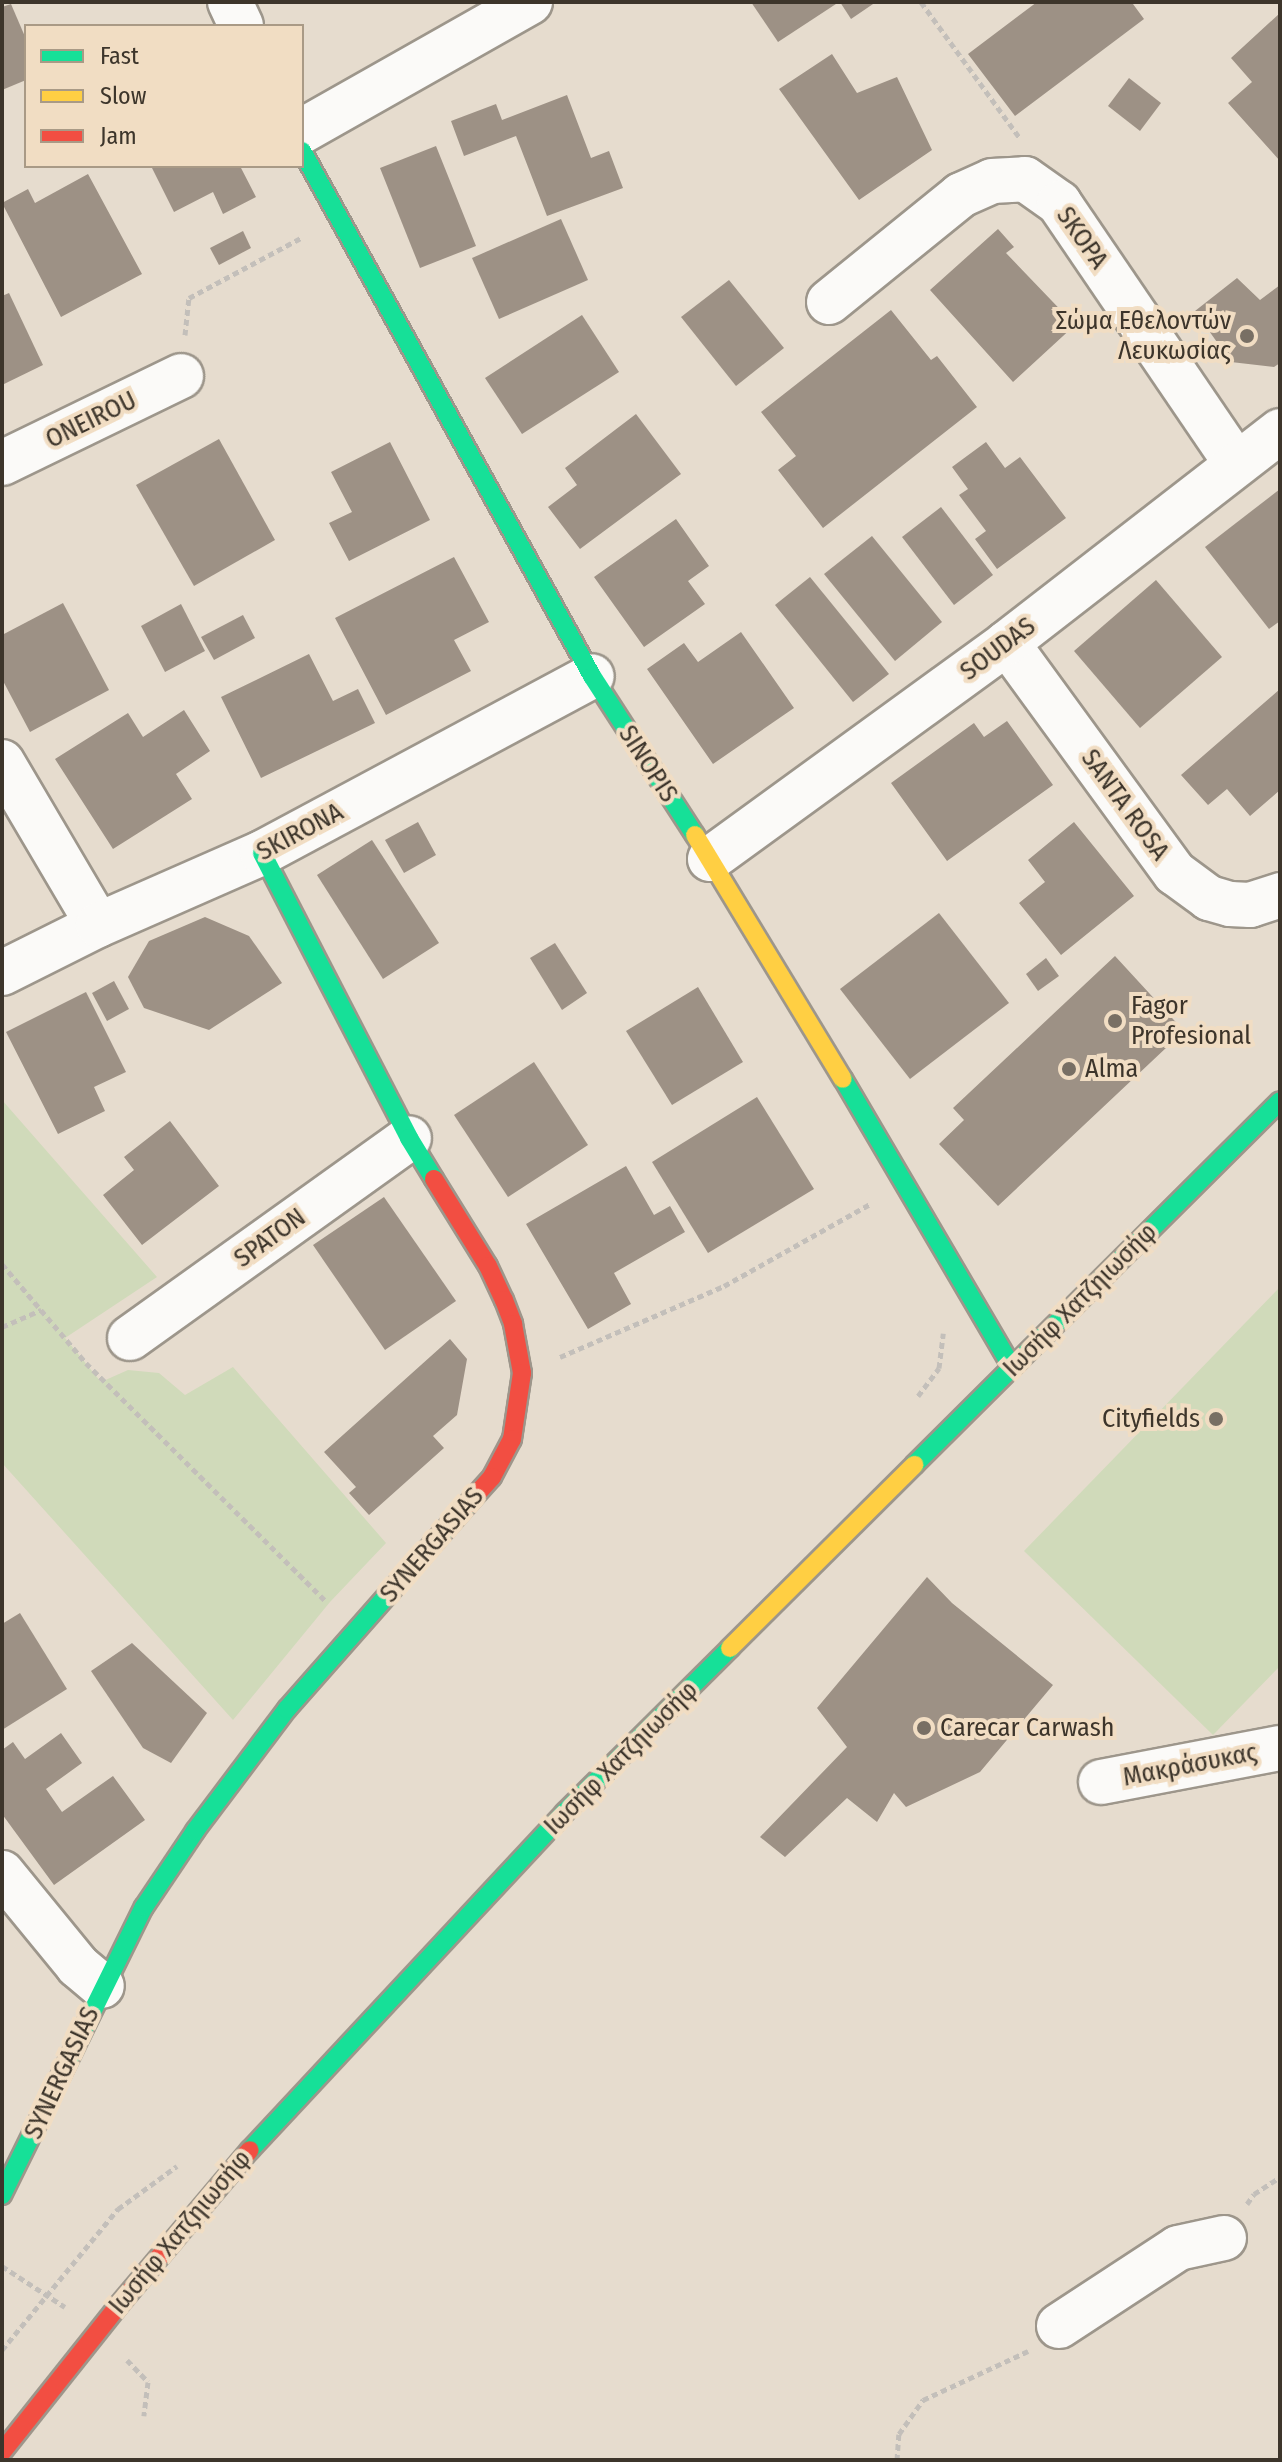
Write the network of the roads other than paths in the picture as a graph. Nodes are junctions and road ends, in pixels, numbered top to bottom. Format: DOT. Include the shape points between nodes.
graph roads {
  1 [pos="230,2"];
  2 [pos="530,2"];
  3 [pos="240,24"];
  4 [pos="304,130"];
  5 [pos="304,155"];
  6 [pos="829,302"];
  7 [pos="181,376"];
  8 [pos="1280,431"];
  9 [pos="2,463"];
  10 [pos="1236,463"];
  11 [pos="1007,643"];
  12 [pos="592,676"];
  13 [pos="2,762"];
  14 [pos="262,853"];
  15 [pos="710,859"];
  16 [pos="1280,895"];
  17 [pos="98,925"];
  18 [pos="2,973"];
  19 [pos="1280,1101"];
  20 [pos="409,1138"];
  21 [pos="130,1338"];
  22 [pos="1012,1367"];
  23 [pos="1280,1748"];
  24 [pos="1101,1782"];
  25 [pos="2,1873"];
  26 [pos="102,1986"];
  27 [pos="2,2195"];
  28 [pos="1224,2238"];
  29 [pos="1059,2326"];
  30 [pos="2,2452"];
  1 -- 3 [label="street"];
  2 -- 4 [label="street"];
  5 -- 12 [label="street, SINOPIS"];
  6 -- 10 [label="street, SKOPA" via="961,195 992,181 1025,179 1059,203"];
  7 -- 9 [label="street, ONEIROU"];
  8 -- 10 [label="street, SOUDAS"];
  10 -- 11 [label="street, SOUDAS"];
  11 -- 15 [label="street, SOUDAS"];
  11 -- 16 [label="street, SANTA ROSA" via="1175,873 1209,898 1230,904 1250,905"];
  12 -- 14 [label="street, SKIRONA"];
  12 -- 15 [label="street, SINOPIS"];
  13 -- 17 [label="street"];
  14 -- 17 [label="street, SKIRONA"];
  14 -- 20 [label="street, SYNERGASIAS"];
  15 -- 22 [label="street, SINOPIS"];
  17 -- 18 [label="street, SKIRONA"];
  19 -- 22 [label="street, Ιωσήφ Χατζηιωσήφ"];
  20 -- 21 [label="street, SPATON"];
  20 -- 26 [label="street, SYNERGASIAS" via="488,1266 513,1324 522,1373 515,1427 492,1477 243,1763 144,1907"];
  22 -- 30 [label="street, Ιωσήφ Χατζηιωσήφ" via="564,1813 415,1970 269,2127"];
  23 -- 24 [label="street, Μακράσυκας"];
  25 -- 26 [label="street" via="78,1966"];
  26 -- 27 [label="street, SYNERGASIAS"];
  28 -- 29 [label="street" via="1178,2248"];
}
